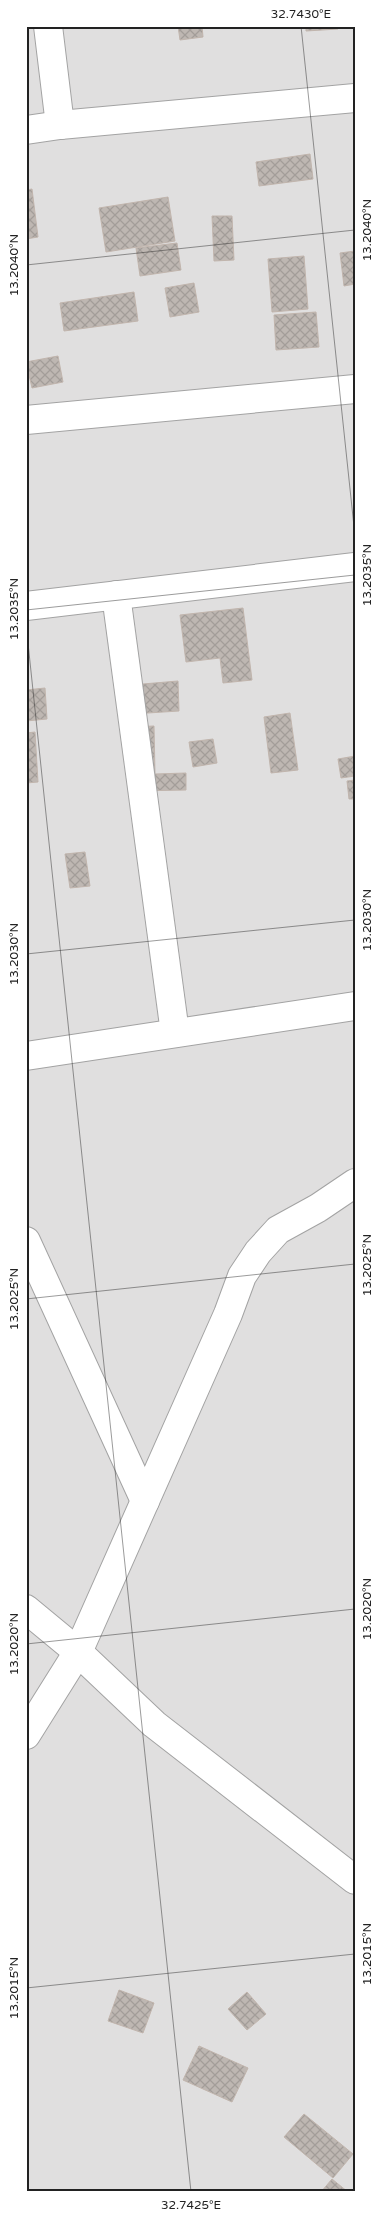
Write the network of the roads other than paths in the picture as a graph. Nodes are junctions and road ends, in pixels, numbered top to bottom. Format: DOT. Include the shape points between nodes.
graph roads {
  1 [pos="48,26"];
  2 [pos="355,98"];
  3 [pos="60,125"];
  4 [pos="26,130"];
  5 [pos="355,389"];
  6 [pos="26,420"];
  7 [pos="355,567"];
  8 [pos="116,595"];
  9 [pos="26,606"];
  10 [pos="355,1006"];
  11 [pos="175,1033"];
  12 [pos="26,1056"];
  13 [pos="355,1183"];
  14 [pos="26,1241"];
  15 [pos="146,1501"];
  16 [pos="26,1609"];
  17 [pos="78,1652"];
  18 [pos="26,1735"];
  19 [pos="355,1880"];
  1 -- 3 [label="street"];
  2 -- 3 [label="street"];
  3 -- 4 [label="street"];
  5 -- 6 [label="street"];
  7 -- 8 [label="street"];
  8 -- 9 [label="street"];
  8 -- 11 [label="street"];
  10 -- 11 [label="street"];
  11 -- 12 [label="street"];
  13 -- 15 [label="street" via="278,1230 242,1276"];
  14 -- 15 [label="street"];
  15 -- 17 [label="street"];
  16 -- 17 [label="street"];
  17 -- 18 [label="street"];
  17 -- 19 [label="street" via="154,1724"];
}
